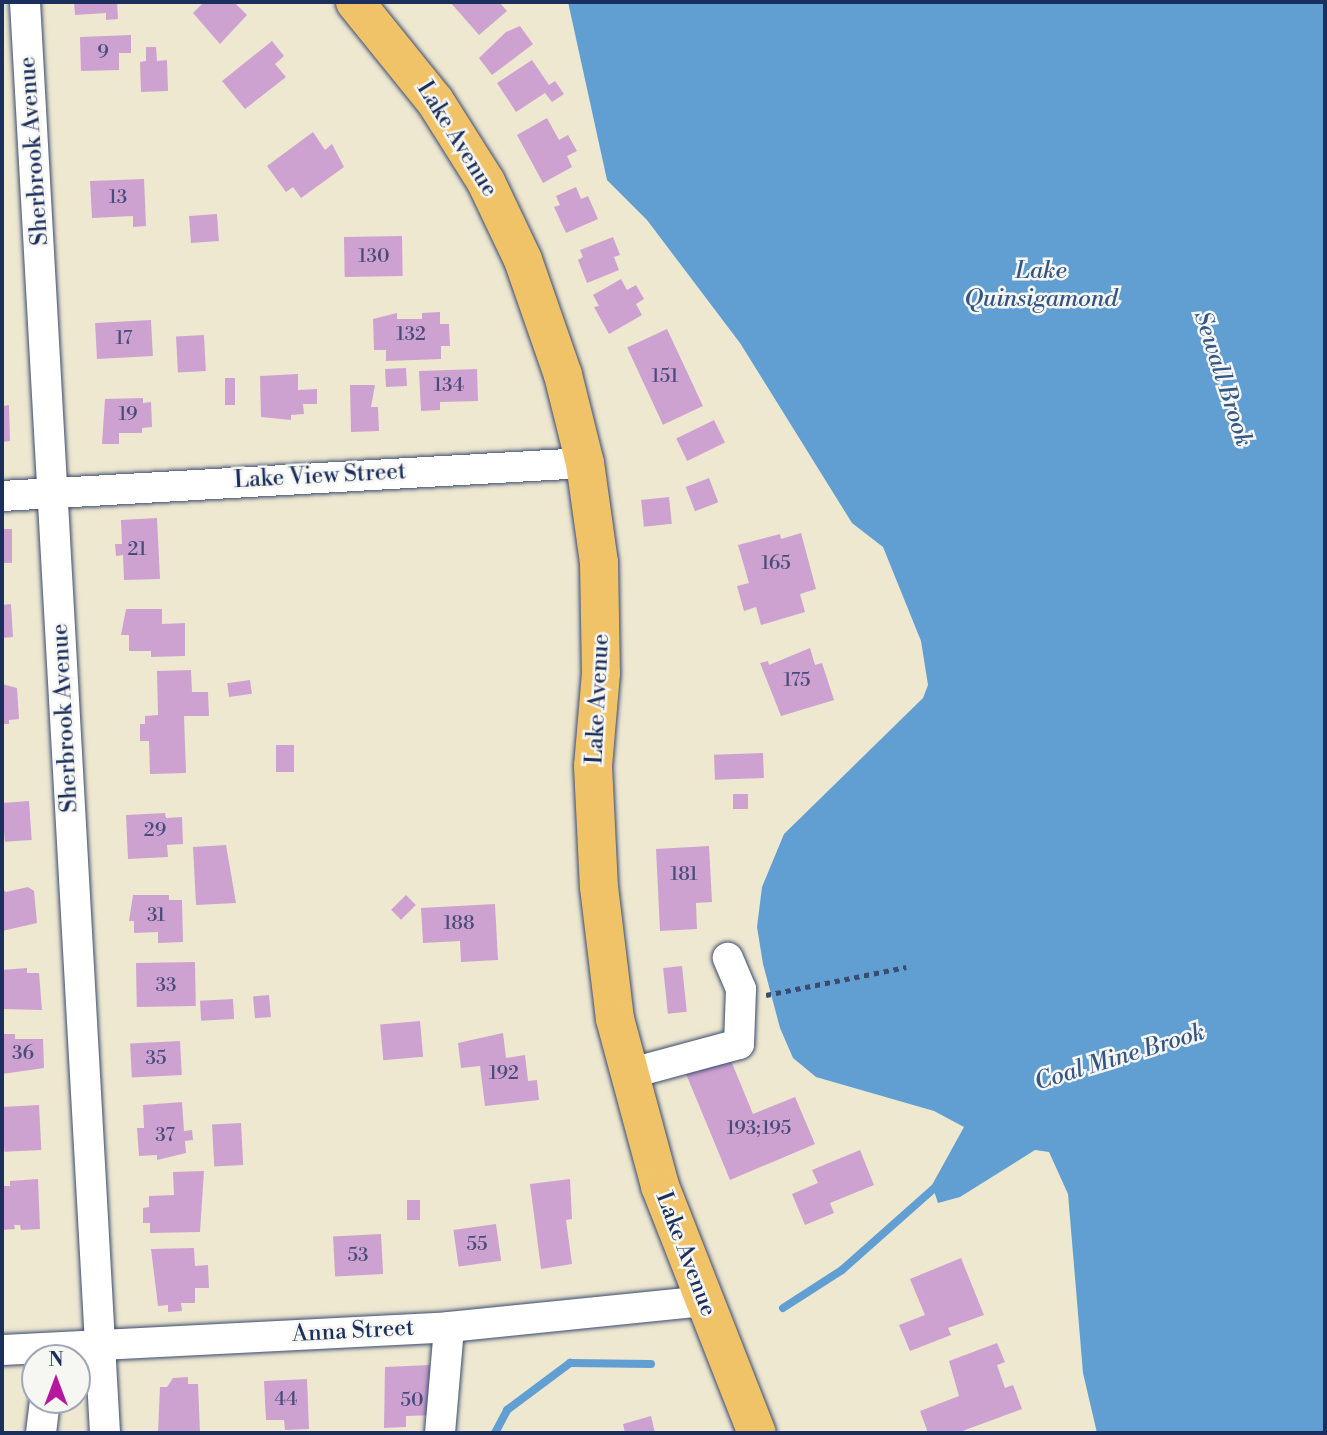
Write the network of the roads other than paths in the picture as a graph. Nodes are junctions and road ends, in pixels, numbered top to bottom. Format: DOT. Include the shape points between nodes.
graph roads {
  1 [pos="25,2"];
  2 [pos="355,2"];
  3 [pos="585,463"];
  4 [pos="55,493"];
  5 [pos="2,496"];
  6 [pos="728,958"];
  7 [pos="628,1074"];
  8 [pos="704,1301"];
  9 [pos="449,1326"];
  10 [pos="103,1344"];
  11 [pos="91,1346"];
  12 [pos="2,1350"];
  13 [pos="21,1351"];
  14 [pos="43,1414"];
  15 [pos="41,1433"];
  16 [pos="106,1433"];
  17 [pos="440,1433"];
  18 [pos="757,1433"];
  1 -- 4 [label="street, Sherbrook Avenue"];
  2 -- 3 [label="main road, Lake Avenue" via="435,101 508,224 563,375"];
  3 -- 4 [label="street, Lake View Street"];
  3 -- 7 [label="main road, Lake Avenue" via="602,615 593,766 599,887 608,976"];
  4 -- 5 [label="street, Lake View Street"];
  4 -- 10 [label="street, Sherbrook Avenue" via="84,1095"];
  6 -- 7 [label="street" via="741,989 739,1044"];
  7 -- 8 [label="main road, Lake Avenue" via="660,1186"];
  8 -- 9 [label="street, Anna Street"];
  8 -- 18 [label="main road, Lake Avenue"];
  9 -- 10 [label="street, Anna Street"];
  9 -- 17 [label="street"];
  10 -- 11 [label="street, Anna Street"];
  10 -- 16 [label="street, Sherbrook Avenue"];
  12 -- 13 [label="street, Anna Street"];
  14 -- 15 [label="street"];
}
